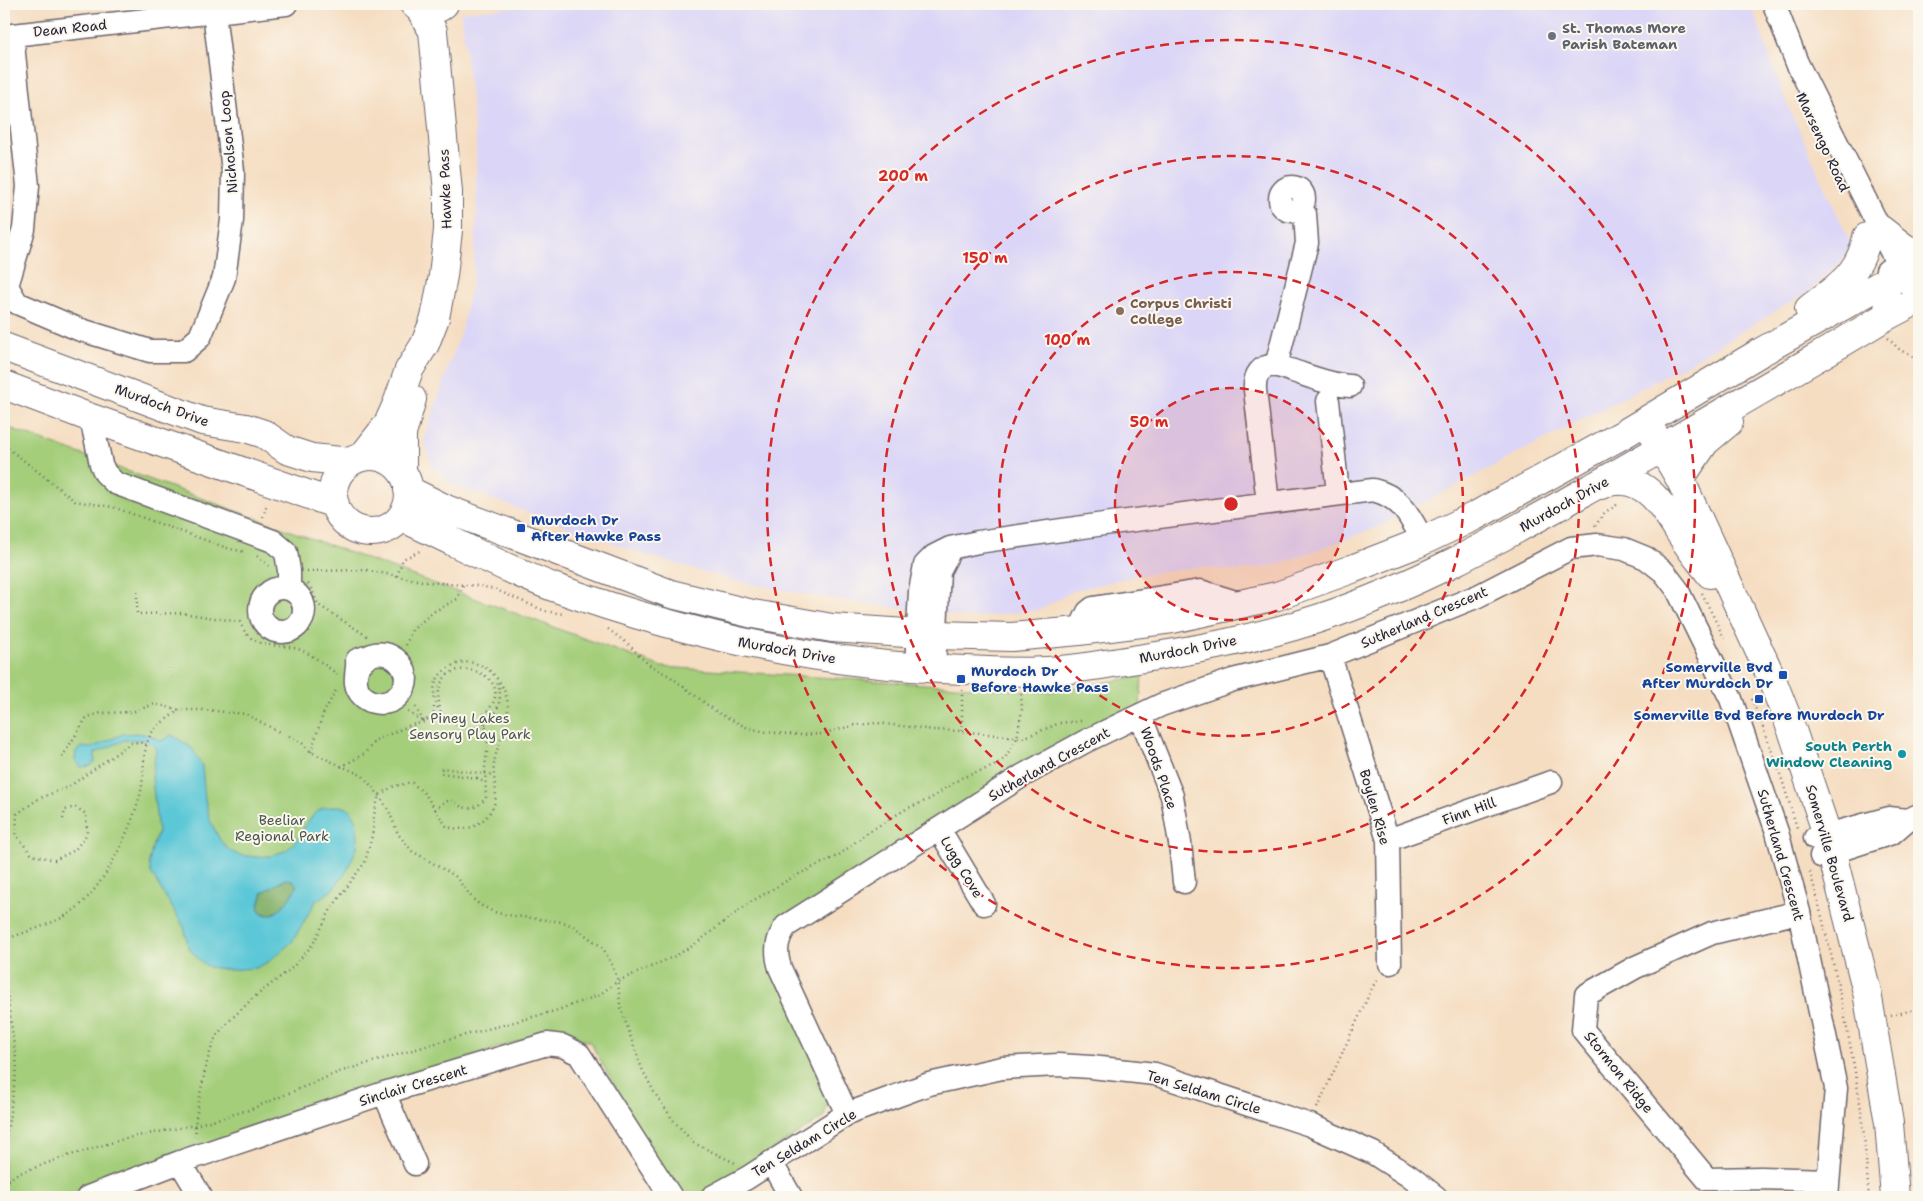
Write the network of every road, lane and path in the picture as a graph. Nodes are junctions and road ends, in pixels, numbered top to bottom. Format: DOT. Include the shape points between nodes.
graph roads {
  1 [pos="286,4"];
  2 [pos="1760,4"];
  3 [pos="1774,4"];
  4 [pos="431,11"];
  5 [pos="214,12"];
  6 [pos="8,35"];
  7 [pos="1301,208"];
  8 [pos="1874,233"];
  9 [pos="1919,253"];
  10 [pos="1919,263"];
  11 [pos="1892,277"];
  12 [pos="1919,281"];
  13 [pos="1919,300"];
  14 [pos="1885,327"];
  15 [pos="425,344"];
  16 [pos="4,347"];
  17 [pos="1827,351"];
  18 [pos="1761,352"];
  19 [pos="1919,360"];
  20 [pos="1276,366"];
  21 [pos="4,385"];
  22 [pos="1350,386"];
  23 [pos="116,388"];
  24 [pos="1328,401"];
  25 [pos="1639,424"];
  26 [pos="97,433"];
  27 [pos="1655,453"];
  28 [pos="356,459"];
  29 [pos="1680,479"];
  30 [pos="405,481"];
  31 [pos="1593,487"];
  32 [pos="1338,493"];
  33 [pos="1268,503"];
  34 [pos="334,504"];
  35 [pos="401,517"];
  36 [pos="1423,540"];
  37 [pos="1710,574"];
  38 [pos="296,584"];
  39 [pos="463,585"];
  40 [pos="137,592"];
  41 [pos="926,634"];
  42 [pos="405,645"];
  43 [pos="1330,656"];
  44 [pos="488,669"];
  45 [pos="925,669"];
  46 [pos="484,674"];
  47 [pos="496,678"];
  48 [pos="338,685"];
  49 [pos="971,690"];
  50 [pos="1021,690"];
  51 [pos="1026,690"];
  52 [pos="1015,691"];
  53 [pos="434,702"];
  54 [pos="180,710"];
  55 [pos="441,713"];
  56 [pos="1140,715"];
  57 [pos="962,731"];
  58 [pos="281,732"];
  59 [pos="289,736"];
  60 [pos="147,744"];
  61 [pos="311,752"];
  62 [pos="62,757"];
  63 [pos="341,767"];
  64 [pos="494,777"];
  65 [pos="1551,782"];
  66 [pos="485,783"];
  67 [pos="379,795"];
  68 [pos="435,811"];
  69 [pos="1913,818"];
  70 [pos="63,819"];
  71 [pos="939,829"];
  72 [pos="1388,840"];
  73 [pos="1824,845"];
  74 [pos="1184,882"];
  75 [pos="984,904"];
  76 [pos="1799,912"];
  77 [pos="4,940"];
  78 [pos="1390,963"];
  79 [pos="4,972"];
  80 [pos="618,981"];
  81 [pos="384,1093"];
  82 [pos="847,1114"];
  83 [pos="195,1125"];
  84 [pos="1310,1125"];
  85 [pos="4,1152"];
  86 [pos="190,1159"];
  87 [pos="771,1162"];
  88 [pos="415,1164"];
  89 [pos="747,1178"];
  90 [pos="4,1183"];
  91 [pos="1828,1189"];
  92 [pos="88,1197"];
  93 [pos="201,1197"];
  94 [pos="671,1197"];
  95 [pos="712,1197"];
  96 [pos="791,1197"];
  97 [pos="1436,1197"];
  98 [pos="1884,1197"];
  99 [pos="1895,1197"];
  1 -- 5 [label="street, Dean Road"];
  2 -- 8 [label="street, Marsengo Road"];
  3 -- 8 [label="street, Marsengo Road" via="1797,63"];
  4 -- 15 [label="main road, Hawke Pass" via="449,212 443,276 435,318"];
  5 -- 6 [label="street, Dean Road"];
  5 -- 6 [label="street, Nicholson Loop" via="233,171 232,220 224,278 200,337 184,351 150,351 78,330 17,303 8,286 24,229 28,186"];
  7 -- 20 [label="street" via="1305,214 1307,243"];
  8 -- 9 [label="main road"];
  8 -- 11 [label="street, Marsengo Road" via="1894,257"];
  8 -- 18 [label="main road" via="1850,276"];
  10 -- 11 [label="main road"];
  11 -- 12 [label="street" via="1902,282"];
  11 -- 14 [label="street, Marsengo Road"];
  11 -- 18 [label="main road"];
  13 -- 14 [label="main road, Murdoch Drive"];
  14 -- 17 [label="main road, Murdoch Drive"];
  14 -- 19 [label="path" via="1900,350"];
  15 -- 28 [label="main road, Hawke Pass" via="409,370 388,424"];
  15 -- 30 [label="main road, Hawke Pass" via="420,375 402,434"];
  16 -- 23 [label="main road, Murdoch Drive"];
  17 -- 27 [label="main road, Murdoch Drive"];
  17 -- 29 [label="main road" via="1745,409 1705,442"];
  18 -- 25 [label="main road"];
  20 -- 22 [label="street"];
  20 -- 33 [label="street" via="1264,368 1254,380"];
  21 -- 26 [label="main road"];
  23 -- 26 [label="main road"];
  23 -- 28 [label="main road, Murdoch Drive" via="202,421 264,434 287,450 312,458"];
  24 -- 32 [label="street"];
  25 -- 27 [label="main road, Somerville Boulevard"];
  25 -- 36 [label="main road" via="1475,516"];
  26 -- 34 [label="main road" via="260,478"];
  26 -- 38 [label="street" via="100,464 115,483 272,541 286,552"];
  27 -- 29 [label="main road, Somerville Boulevard"];
  27 -- 31 [label="main road, Murdoch Drive"];
  27 -- 37 [label="main road, Somerville Boulevard"];
  28 -- 30 [label="main road" via="385,458 395,464"];
  28 -- 34 [label="main road" via="343,468 334,485"];
  29 -- 73 [label="main road, Somerville Boulevard" via="1769,672 1793,733"];
  30 -- 35 [label="main road" via="408,502"];
  30 -- 41 [label="main road" via="446,509 671,594 753,614 832,628"];
  31 -- 37 [label="main road" via="1616,480 1629,481 1643,488 1664,507"];
  31 -- 45 [label="main road, Murdoch Drive" via="1523,527 1398,588 1321,618 1272,632 1177,653 1061,670"];
  32 -- 33 [label="street"];
  32 -- 36 [label="street" via="1373,490 1388,494 1409,515"];
  33 -- 41 [label="street" via="950,548 934,556 925,566 920,591"];
  34 -- 35 [label="main road" via="345,521 364,531 384,529"];
  35 -- 45 [label="main road, Murdoch Drive" via="526,576 640,615 742,643 809,656"];
  36 -- 41 [label="main road" via="1277,596 1172,619 1012,636"];
  37 -- 73 [label="main road, Somerville Boulevard" via="1757,676"];
  38 -- 40 [label="path" via="311,588 317,602 359,661 264,645 243,630 240,622 182,614 137,614"];
  39 -- 42 [label="path" via="457,599 433,612 412,630"];
  41 -- 45 [label="street"];
  43 -- 56 [label="street, Sutherland Crescent" via="1234,680 1178,698"];
  43 -- 72 [label="street, Boylen Rise"];
  43 -- 76 [label="street, Sutherland Crescent" via="1478,596 1571,548 1598,545 1624,549 1646,558 1678,589 1731,699 1777,832"];
  44 -- 46 [label="path"];
  44 -- 47 [label="path"];
  44 -- 53 [label="path" via="463,663 448,669 437,682"];
  46 -- 55 [label="path" via="463,669 446,678 440,686 438,698"];
  46 -- 66 [label="path" via="494,688 492,706 482,716 487,732"];
  47 -- 55 [label="path, bridge" via="499,706 490,721 481,727 472,729 456,725"];
  47 -- 64 [label="path" via="506,693 508,709 494,759"];
  48 -- 61 [label="path" via="323,714"];
  49 -- 57 [label="path" via="962,689"];
  50 -- 51 [label="path"];
  50 -- 52 [label="path"];
  50 -- 80 [label="path" via="1022,709 1017,738 1004,758 994,766 961,778 930,799 906,809 839,855 749,903 675,956"];
  53 -- 55 [label="path"];
  53 -- 63 [label="path" via="434,714 424,722 376,740 364,754"];
  54 -- 58 [label="path" via="246,714"];
  54 -- 60 [label="path" via="151,735"];
  54 -- 62 [label="path" via="155,704 132,712 87,717"];
  56 -- 71 [label="street, Sutherland Crescent" via="1022,776"];
  56 -- 74 [label="street, Woods Place" via="1172,796"];
  59 -- 61 [label="path"];
  60 -- 70 [label="path" via="131,743 70,786 38,799 17,814 16,835 32,855 55,860 75,850 87,834 86,814 75,807 65,810"];
  60 -- 77 [label="path" via="141,791 124,840 92,894 73,911"];
  61 -- 63 [label="path"];
  63 -- 67 [label="path" via="363,776"];
  64 -- 66 [label="path, bridge" via="442,768 442,774 476,778"];
  64 -- 68 [label="path" via="496,802 490,814 476,826 461,830 447,827"];
  65 -- 72 [label="street, Finn Hill"];
  66 -- 68 [label="path" via="486,798 480,805 468,809 452,800 444,802"];
  67 -- 68 [label="path" via="392,787 411,782 425,794"];
  67 -- 80 [label="path" via="398,834 412,851 455,876 480,905 494,912 573,926 603,948"];
  67 -- 83 [label="path" via="365,862 331,909 313,944 293,967 223,1027 214,1040 206,1062"];
  69 -- 73 [label="street" via="1889,818"];
  71 -- 75 [label="street, Lugg Cove"];
  71 -- 82 [label="street, Sutherland Crescent" via="786,926 778,939 776,955 780,968"];
  72 -- 78 [label="street, Boylen Rise"];
  73 -- 98 [label="main road, Somerville Boulevard" via="1861,1020"];
  73 -- 99 [label="main road, Somerville Boulevard" via="1867,992 1888,1123"];
  76 -- 91 [label="street, Sutherland Crescent" via="1836,1088"];
  76 -- 91 [label="street, Stormon Ridge" via="1712,932 1636,967 1586,995 1583,1030 1707,1179 1762,1178"];
  78 -- 84 [label="path" via="1372,986"];
  79 -- 85 [label="path" via="17,1066"];
  80 -- 83 [label="path" via="599,995 554,1011 339,1072 249,1110"];
  80 -- 89 [label="path" via="620,1005 642,1069 672,1120 694,1143 736,1164"];
  81 -- 86 [label="street, Sinclair Crescent"];
  81 -- 88 [label="street"];
  81 -- 94 [label="street, Sinclair Crescent" via="547,1044 563,1046 579,1054"];
  82 -- 84 [label="street, Ten Seldam Circle" via="928,1084 1002,1068 1058,1065 1155,1074"];
  82 -- 87 [label="street, Ten Seldam Circle"];
  83 -- 86 [label="path"];
  83 -- 90 [label="path" via="127,1138 64,1157 17,1174"];
  84 -- 97 [label="street, Ten Seldam Circle" via="1372,1153"];
  86 -- 92 [label="street, Sinclair Crescent"];
  86 -- 93 [label="street"];
  87 -- 89 [label="street, Ten Seldam Circle"];
  87 -- 96 [label="street"];
  89 -- 95 [label="street, Ten Seldam Circle"];
}
